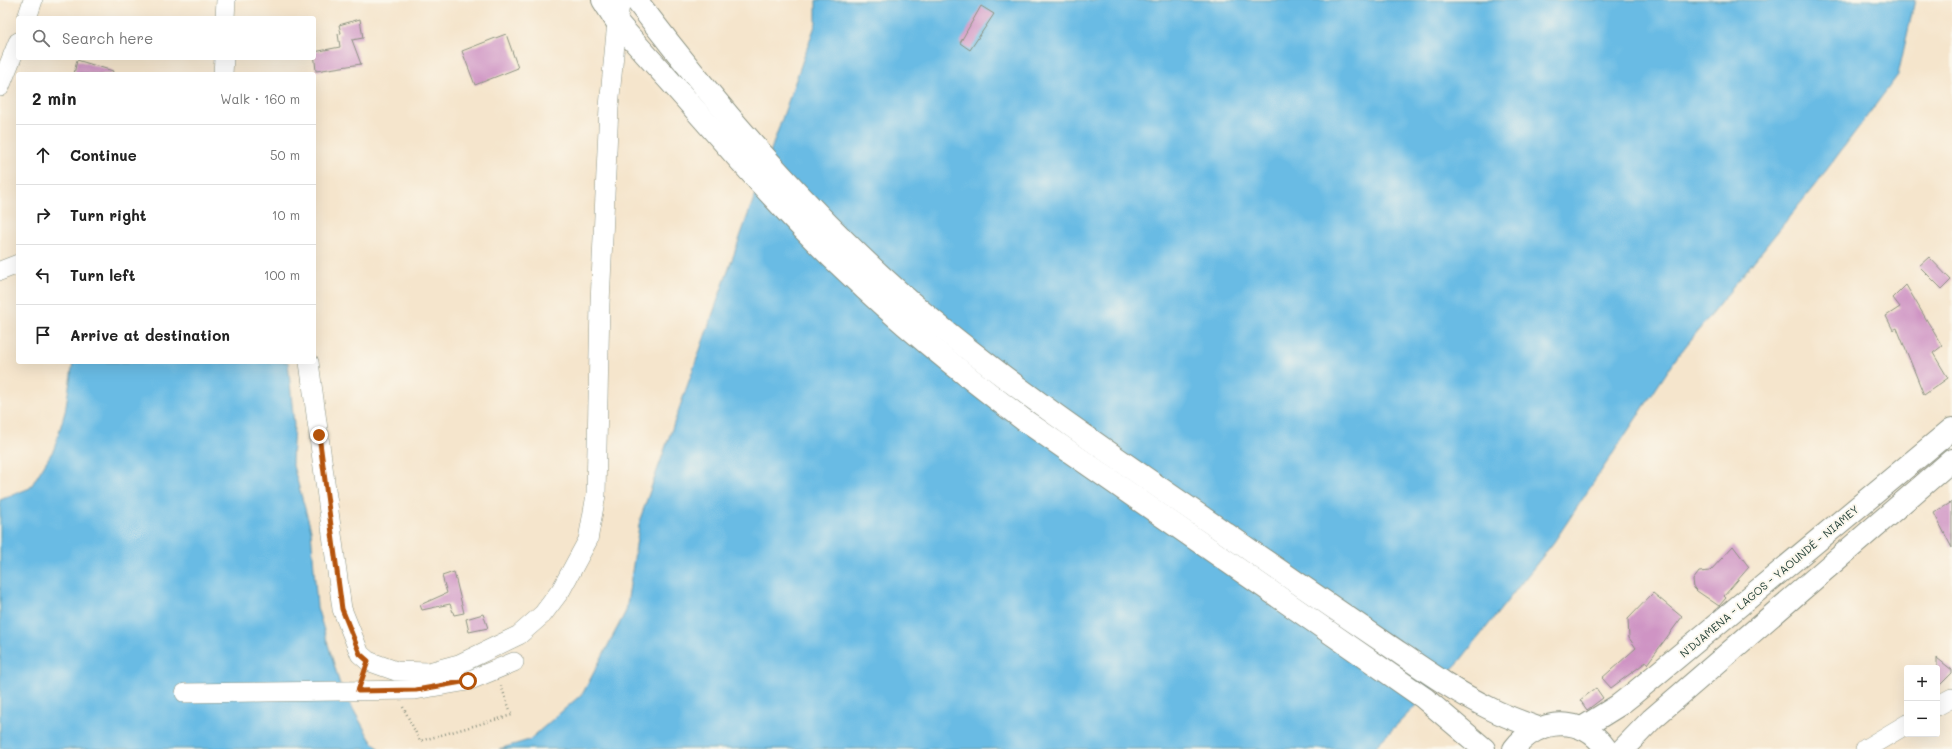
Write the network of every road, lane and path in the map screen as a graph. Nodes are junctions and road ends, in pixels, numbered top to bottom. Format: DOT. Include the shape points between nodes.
graph roads {
  1 [pos="33,0"];
  2 [pos="226,0"];
  3 [pos="603,0"];
  4 [pos="621,0"];
  5 [pos="636,0"];
  6 [pos="28,16"];
  7 [pos="225,16"];
  8 [pos="617,22"];
  9 [pos="16,47"];
  10 [pos="224,60"];
  11 [pos="223,72"];
  12 [pos="0,87"];
  13 [pos="16,265"];
  14 [pos="0,271"];
  15 [pos="309,364"];
  16 [pos="1952,429"];
  17 [pos="1952,460"];
  18 [pos="368,661"];
  19 [pos="514,662"];
  20 [pos="495,670"];
  21 [pos="394,690"];
  22 [pos="358,691"];
  23 [pos="185,693"];
  24 [pos="1952,698"];
  25 [pos="1940,704"];
  26 [pos="1904,726"];
  27 [pos="1538,728"];
  28 [pos="1582,728"];
  29 [pos="1484,749"];
  30 [pos="1514,749"];
  31 [pos="1606,749"];
  32 [pos="1623,749"];
  33 [pos="1865,749"];
  1 -- 6 [label="street"];
  2 -- 7 [label="street"];
  3 -- 8 [label="main road"];
  4 -- 8 [label="street"];
  5 -- 27 [label="main road" via="714,98 777,170 833,229 898,291 966,348 1050,411 1451,688 1493,711"];
  8 -- 18 [label="street" via="609,107 600,303 596,495 588,540 561,590 543,614 519,635 459,664 429,672 396,671"];
  8 -- 29 [label="main road" via="793,220 904,325 1024,420 1424,698"];
  9 -- 12 [label="street"];
  10 -- 11 [label="street"];
  13 -- 14 [label="street"];
  15 -- 18 [label="street" via="342,609 360,654"];
  16 -- 28 [label="main road, N'DJAMENA - LAGOS - YAOUNDÉ - NIAMEY" via="1634,694"];
  17 -- 32 [label="main road" via="1652,719"];
  18 -- 22 [label="street"];
  19 -- 20 [label="street"];
  20 -- 21 [label="street" via="468,681 416,690"];
  20 -- 21 [label="path" via="512,714 420,741"];
  21 -- 22 [label="street"];
  22 -- 23 [label="street"];
  24 -- 25 [label="street"];
  26 -- 33 [label="street"];
  27 -- 28 [label="main road" via="1560,723"];
  27 -- 30 [label="main road" via="1528,734"];
  28 -- 31 [label="main road" via="1592,734"];
}
